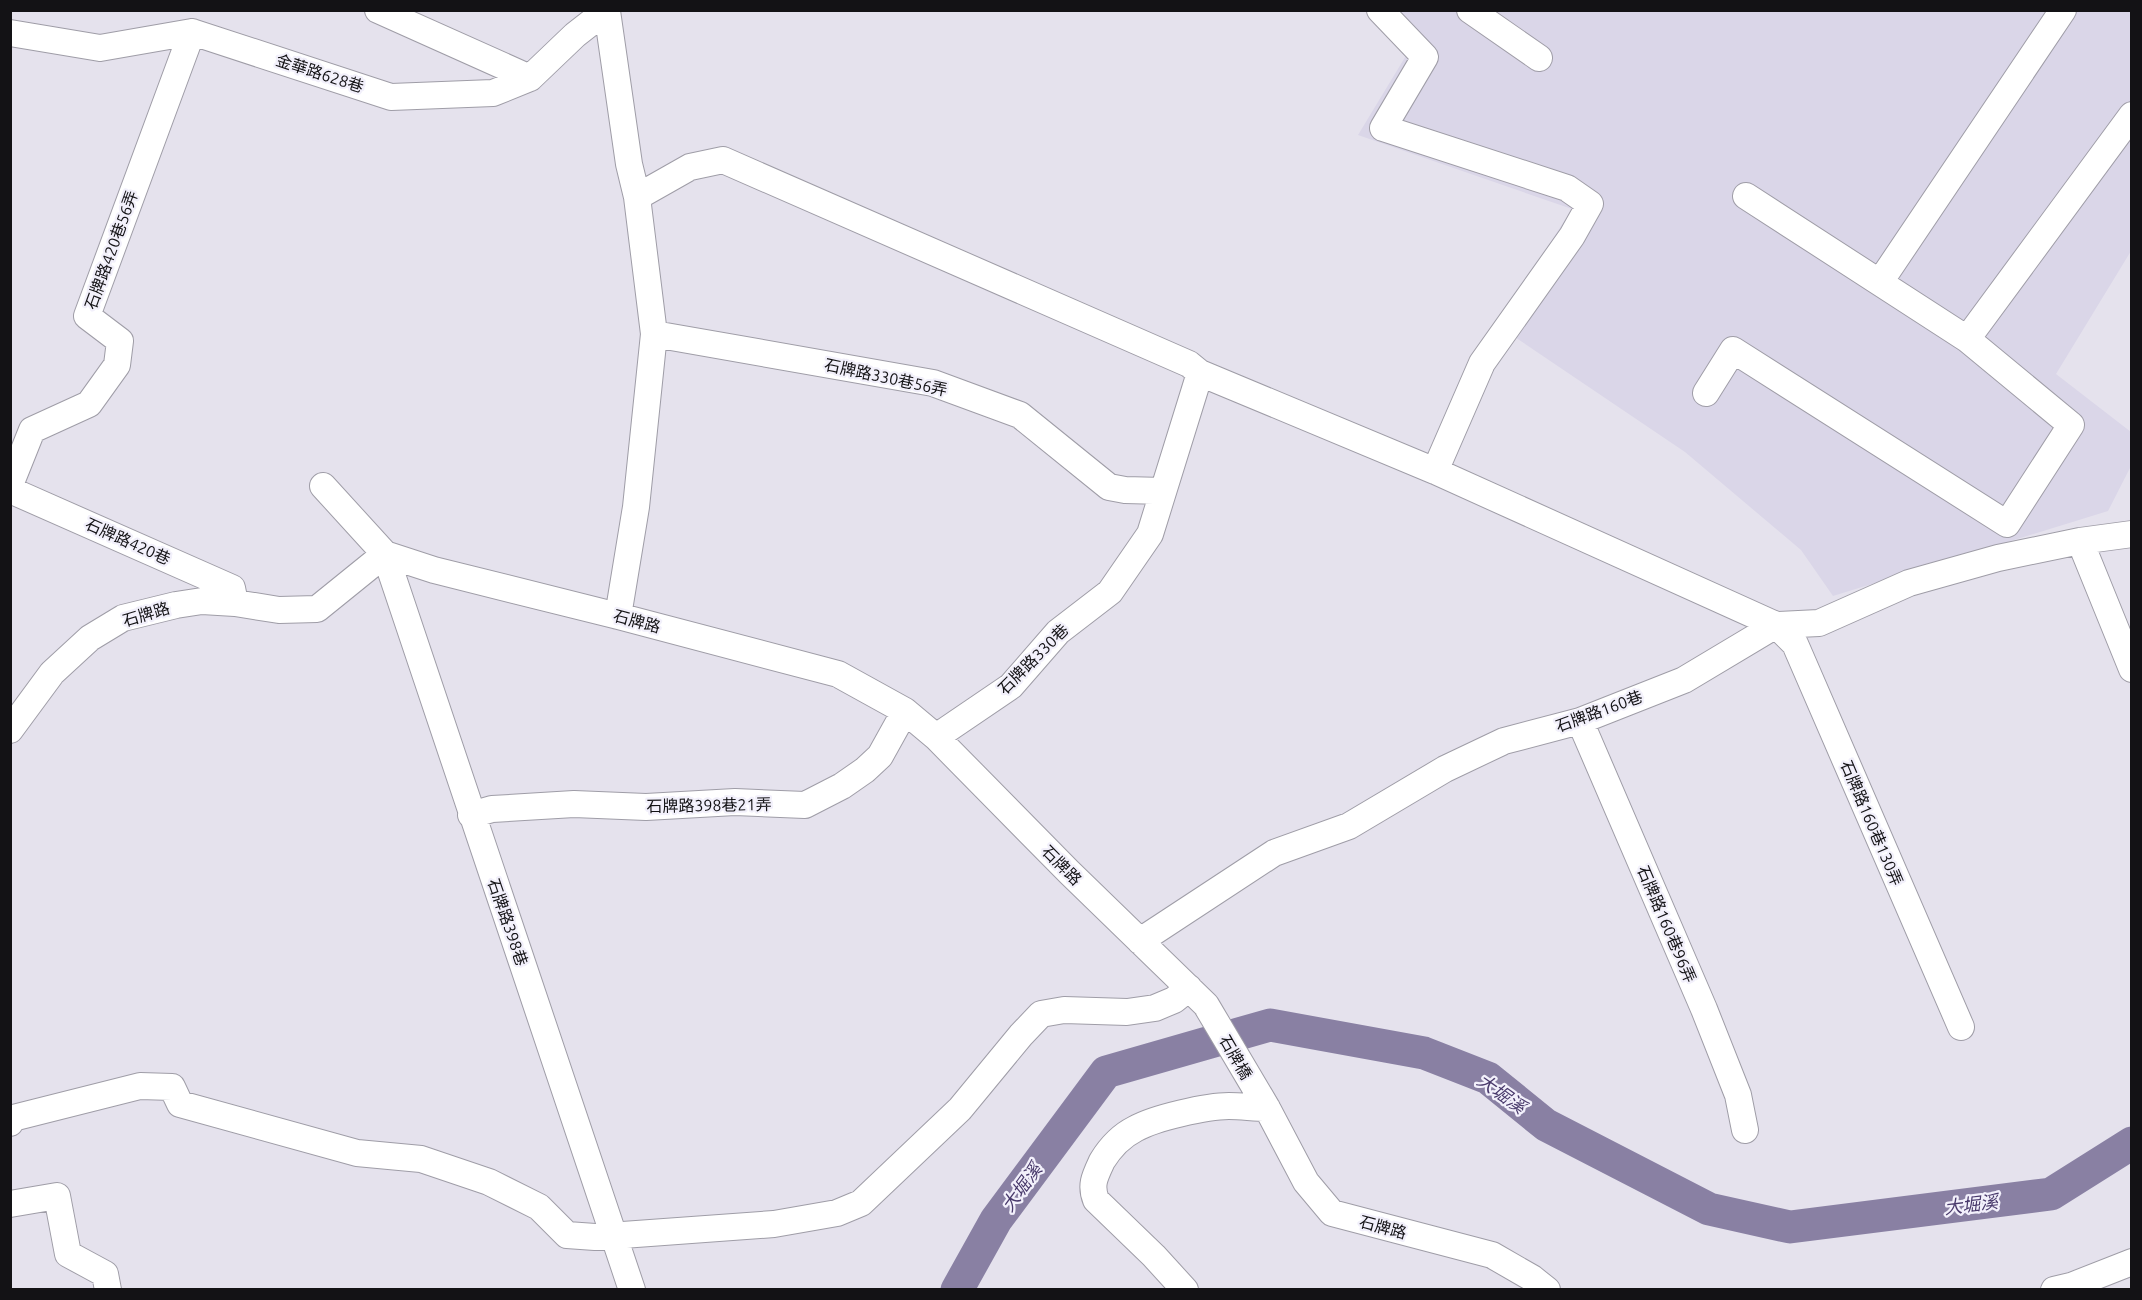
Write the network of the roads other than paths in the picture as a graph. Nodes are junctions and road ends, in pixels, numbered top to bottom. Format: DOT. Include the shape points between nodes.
graph roads {
  1 [pos="378,10"];
  2 [pos="1380,10"];
  3 [pos="1470,10"];
  4 [pos="2064,10"];
  5 [pos="607,11"];
  6 [pos="192,32"];
  7 [pos="10,33"];
  8 [pos="1539,58"];
  9 [pos="530,78"];
  10 [pos="2132,115"];
  11 [pos="1746,196"];
  12 [pos="637,197"];
  13 [pos="1880,282"];
  14 [pos="654,334"];
  15 [pos="1967,339"];
  16 [pos="1200,373"];
  17 [pos="1706,393"];
  18 [pos="1435,471"];
  19 [pos="323,486"];
  20 [pos="10,488"];
  21 [pos="1163,491"];
  22 [pos="2132,534"];
  23 [pos="2080,541"];
  24 [pos="385,554"];
  25 [pos="235,603"];
  26 [pos="618,615"];
  27 [pos="1776,625"];
  28 [pos="2132,669"];
  29 [pos="905,711"];
  30 [pos="1580,721"];
  31 [pos="10,730"];
  32 [pos="936,737"];
  33 [pos="471,815"];
  34 [pos="1140,940"];
  35 [pos="1198,996"];
  36 [pos="1961,1027"];
  37 [pos="1267,1108"];
  38 [pos="10,1123"];
  39 [pos="1745,1130"];
  40 [pos="10,1204"];
  41 [pos="614,1236"];
  42 [pos="2132,1262"];
  43 [pos="108,1290"];
  44 [pos="632,1290"];
  45 [pos="1185,1290"];
  46 [pos="1547,1290"];
  47 [pos="2054,1290"];
  1 -- 9 [label="street"];
  2 -- 18 [label="street" via="1425,57 1383,128 1566,188 1590,204 1572,236 1482,363"];
  3 -- 8 [label="street"];
  4 -- 13 [label="street"];
  5 -- 9 [label="street, 金華路628巷"];
  5 -- 12 [label="street"];
  6 -- 7 [label="street, 金華路628巷" via="100,48"];
  6 -- 9 [label="street, 金華路628巷" via="391,97 494,93"];
  6 -- 20 [label="street, 石牌路420巷56弄" via="87,316 120,340 117,365 89,404 32,430"];
  10 -- 15 [label="street"];
  11 -- 13 [label="street"];
  12 -- 14 [label="street"];
  12 -- 16 [label="street" via="690,167 723,159 1189,364"];
  13 -- 15 [label="street"];
  14 -- 21 [label="street, 石牌路330巷56弄" via="933,383 1020,415 1109,487"];
  14 -- 26 [label="street" via="636,507"];
  15 -- 17 [label="street" via="2071,425 2007,524 1733,350"];
  16 -- 18 [label="street"];
  16 -- 21 [label="street, 石牌路330巷"];
  18 -- 27 [label="street"];
  19 -- 24 [label="street"];
  20 -- 25 [label="street, 石牌路420巷" via="232,588"];
  21 -- 32 [label="street, 石牌路330巷" via="1150,534 1110,592 1058,632 1011,686"];
  22 -- 23 [label="street, 石牌路160巷"];
  23 -- 27 [label="street, 石牌路160巷" via="1998,558 1909,583 1819,623"];
  23 -- 28 [label="street"];
  24 -- 25 [label="street, 石牌路" via="317,609 279,610"];
  24 -- 26 [label="street, 石牌路" via="434,570"];
  24 -- 33 [label="street, 石牌路398巷"];
  25 -- 31 [label="street, 石牌路" via="202,601 123,618 90,638 52,674"];
  26 -- 29 [label="street, 石牌路" via="838,674"];
  27 -- 30 [label="street, 石牌路160巷" via="1684,680"];
  27 -- 36 [label="street, 石牌路160巷130弄" via="1795,644"];
  29 -- 32 [label="street, 石牌路"];
  29 -- 33 [label="street, 石牌路398巷21弄" via="880,756 842,786 805,805 574,804 492,809"];
  30 -- 34 [label="street, 石牌路160巷" via="1504,741 1445,769 1349,826 1274,853"];
  30 -- 39 [label="street, 石牌路160巷96弄" via="1708,1019 1738,1095"];
  32 -- 34 [label="street, 石牌路"];
  33 -- 41 [label="street, 石牌路398巷"];
  34 -- 35 [label="street, 石牌路"];
  35 -- 37 [label="street, 石牌橋"];
  35 -- 41 [label="street" via="1127,1012 1064,1010 1041,1014 960,1109 861,1203 837,1213 774,1224"];
  37 -- 45 [label="street" via="1227,1106 1192,1110 1135,1128 1118,1141 1095,1176 1092,1189 1096,1200"];
  37 -- 46 [label="street, 石牌路" via="1306,1182 1332,1213 1492,1254"];
  38 -- 41 [label="street" via="13,1118 140,1086 172,1087 180,1104 357,1153 421,1159 489,1182 539,1207 567,1235"];
  40 -- 43 [label="street" via="57,1196 68,1254 105,1274"];
  41 -- 44 [label="street, 石牌路398巷"];
  42 -- 47 [label="street"];
}
